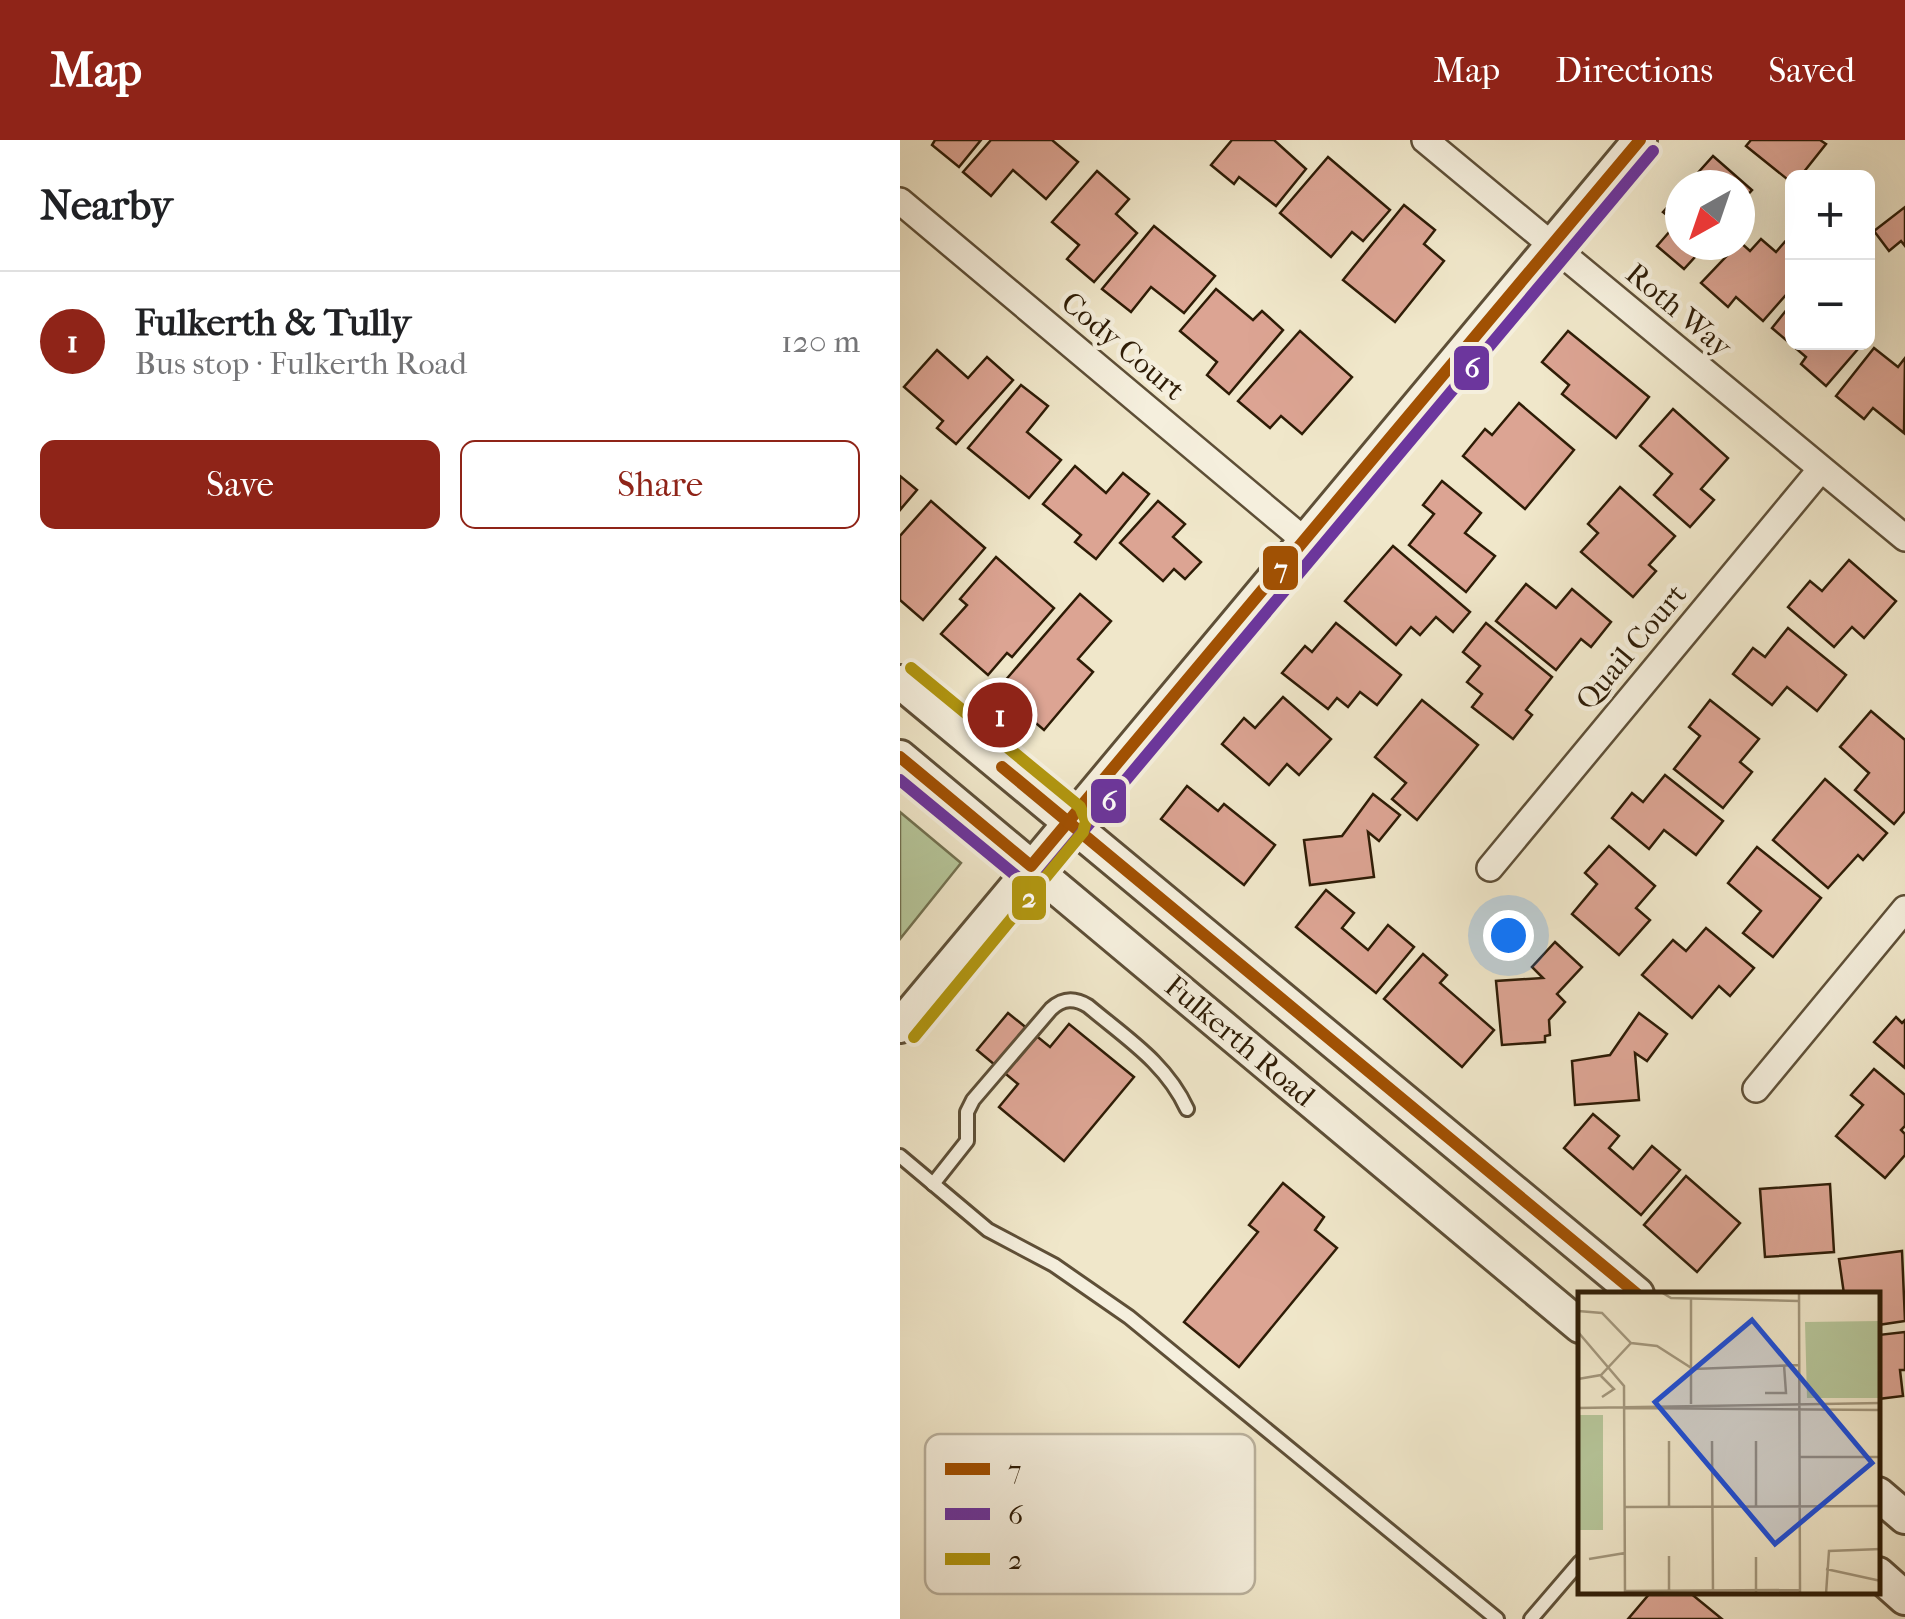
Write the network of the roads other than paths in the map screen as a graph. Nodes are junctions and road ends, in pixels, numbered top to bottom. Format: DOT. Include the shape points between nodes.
graph roads {
  1 [pos="1425,140"];
  2 [pos="1640,140"];
  3 [pos="900,200"];
  4 [pos="1551,246"];
  5 [pos="1821,469"];
  6 [pos="1905,538"];
  7 [pos="1304,540"];
  8 [pos="900,682"];
  9 [pos="900,757"];
  10 [pos="1068,821"];
  11 [pos="1031,866"];
  12 [pos="1490,868"];
  13 [pos="1905,909"];
  14 [pos="900,1026"];
  15 [pos="1756,1090"];
  16 [pos="1186,1109"];
  17 [pos="900,1156"];
  18 [pos="933,1184"];
  19 [pos="1635,1292"];
  20 [pos="1578,1324"];
  21 [pos="1880,1496"];
  22 [pos="1905,1517"];
  23 [pos="1578,1564"];
  24 [pos="1880,1576"];
  25 [pos="1905,1598"];
  26 [pos="1496,1619"];
  27 [pos="1532,1619"];
  1 -- 4 [label="street, Roth Way"];
  2 -- 4 [label="street"];
  3 -- 7 [label="street, Cody Court"];
  4 -- 5 [label="street, Roth Way"];
  4 -- 7 [label="street"];
  5 -- 6 [label="street, Roth Way"];
  5 -- 12 [label="street, Quail Court"];
  7 -- 10 [label="street"];
  8 -- 10 [label="street, Fulkerth Road"];
  9 -- 11 [label="street, Fulkerth Road"];
  10 -- 11 [label="street"];
  10 -- 19 [label="street, Fulkerth Road"];
  11 -- 14 [label="street"];
  11 -- 20 [label="street, Fulkerth Road"];
  13 -- 15 [label="street"];
  16 -- 18 [label="lane" via="1162,1067 1088,1006 1062,1001 973,1100 967,1141"];
  17 -- 18 [label="lane"];
  18 -- 26 [label="lane" via="988,1230 1130,1317"];
  21 -- 22 [label="street"];
  23 -- 27 [label="lane"];
  24 -- 25 [label="street"];
}
